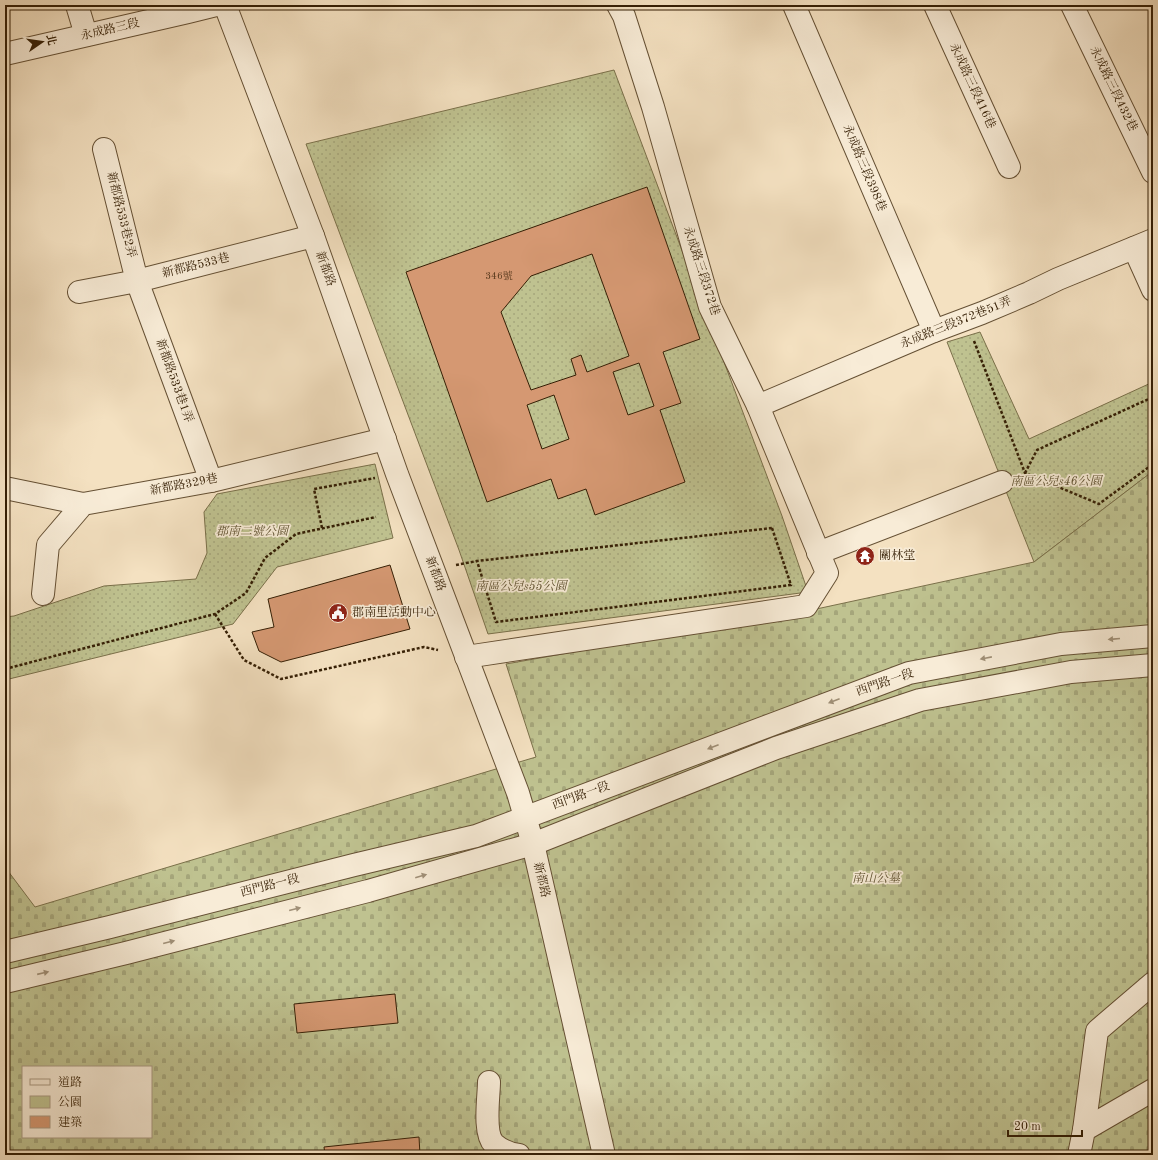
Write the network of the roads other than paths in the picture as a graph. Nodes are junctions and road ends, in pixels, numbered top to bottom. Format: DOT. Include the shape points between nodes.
graph roads {
  1 [pos="77,5"];
  2 [pos="216,5"];
  3 [pos="225,5"];
  4 [pos="618,5"];
  5 [pos="794,5"];
  6 [pos="935,5"];
  7 [pos="1072,5"];
  8 [pos="86,35"];
  9 [pos="5,54"];
  10 [pos="104,149"];
  11 [pos="1009,167"];
  12 [pos="1153,172"];
  13 [pos="313,236"];
  14 [pos="1144,244"];
  15 [pos="137,281"];
  16 [pos="1153,290"];
  17 [pos="79,292"];
  18 [pos="934,331"];
  19 [pos="758,406"];
  20 [pos="385,439"];
  21 [pos="211,481"];
  22 [pos="1002,482"];
  23 [pos="5,488"];
  24 [pos="83,504"];
  25 [pos="818,553"];
  26 [pos="43,594"];
  27 [pos="1153,636"];
  28 [pos="466,657"];
  29 [pos="1153,665"];
  30 [pos="525,817"];
  31 [pos="533,844"];
  32 [pos="5,952"];
  33 [pos="5,982"];
  34 [pos="1153,983"];
  35 [pos="490,1082"];
  36 [pos="1153,1090"];
  37 [pos="1084,1130"];
  38 [pos="519,1155"];
  39 [pos="604,1155"];
  40 [pos="1079,1155"];
  1 -- 8 [label="street"];
  2 -- 8 [label="street, 永成路三段"];
  3 -- 13 [label="street, 新都路"];
  4 -- 19 [label="street, 永成路三段372巷" via="624,16 653,107 710,307"];
  5 -- 18 [label="street, 永成路三段398巷"];
  6 -- 11 [label="street, 永成路三段416巷"];
  7 -- 12 [label="street, 永成路三段432巷"];
  8 -- 9 [label="street, 永成路三段"];
  10 -- 15 [label="street, 新都路533巷2弄"];
  13 -- 15 [label="street, 新都路533巷"];
  13 -- 20 [label="street, 新都路"];
  14 -- 16 [label="street"];
  14 -- 18 [label="street, 永成路三段372巷51弄" via="966,320"];
  15 -- 17 [label="street, 新都路533巷"];
  15 -- 21 [label="street, 新都路533巷1弄"];
  18 -- 19 [label="street, 永成路三段372巷51弄"];
  19 -- 25 [label="street, 永成路三段372巷"];
  20 -- 21 [label="street, 新都路329巷"];
  20 -- 28 [label="street, 新都路"];
  21 -- 24 [label="street, 新都路329巷"];
  22 -- 25 [label="street"];
  23 -- 24 [label="street"];
  24 -- 26 [label="street" via="48,545"];
  25 -- 28 [label="street, 永成路三段372巷" via="827,573 806,606"];
  27 -- 30 [label="street, 西門路一段, one-way" via="1060,644 909,673"];
  28 -- 30 [label="street, 新都路"];
  29 -- 31 [label="street" via="1071,672 920,700 776,748"];
  30 -- 31 [label="street, 新都路"];
  30 -- 32 [label="street, 西門路一段" via="476,836"];
  33 -- 31 [label="street, one-way" via="360,893"];
  31 -- 39 [label="street, 新都路"];
  34 -- 37 [label="street" via="1097,1031"];
  35 -- 38 [label="street" via="487,1128 493,1143 508,1153"];
  36 -- 37 [label="street"];
  37 -- 40 [label="street"];
}
